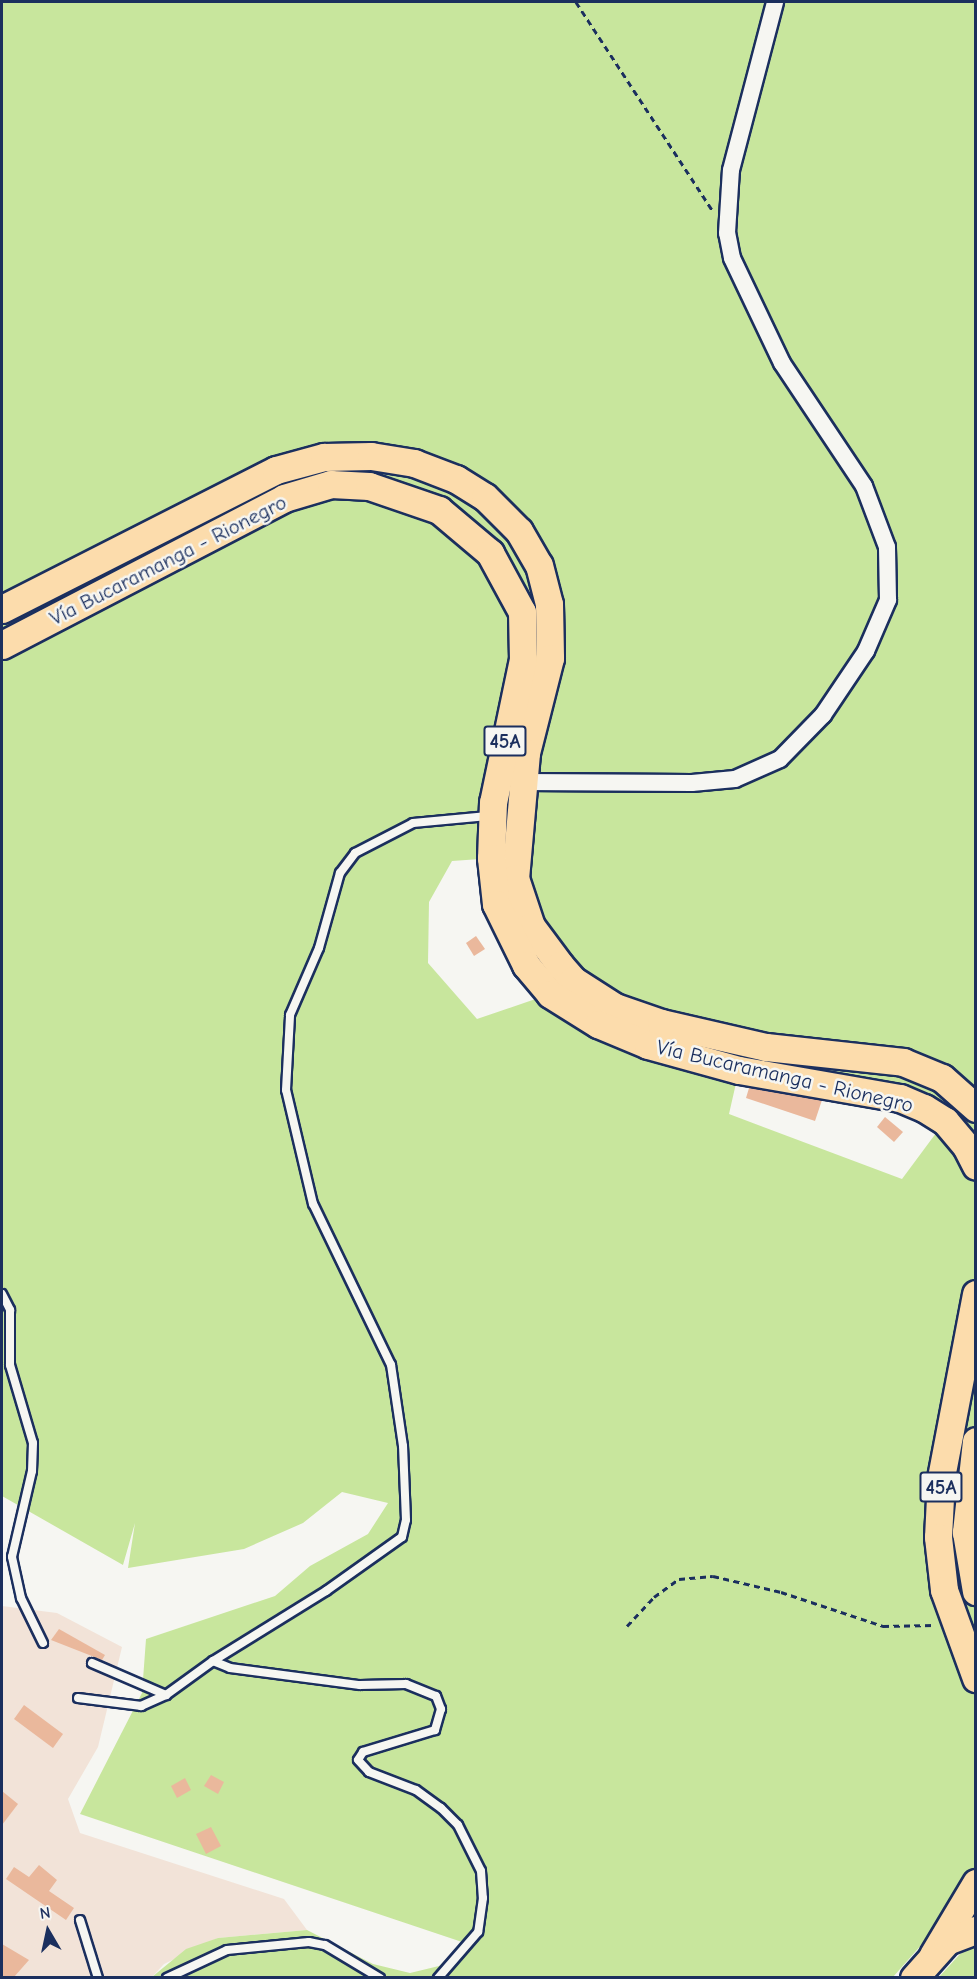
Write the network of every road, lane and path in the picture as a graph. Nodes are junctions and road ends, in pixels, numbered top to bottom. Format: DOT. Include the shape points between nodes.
graph roads {
  1 [pos="576,2"];
  2 [pos="775,2"];
  3 [pos="727,233"];
  4 [pos="2,609"];
  5 [pos="2,645"];
  6 [pos="522,782"];
  7 [pos="492,816"];
  8 [pos="975,1108"];
  9 [pos="975,1166"];
  10 [pos="2,1294"];
  11 [pos="975,1294"];
  12 [pos="975,1441"];
  13 [pos="975,1591"];
  14 [pos="955,1625"];
  15 [pos="627,1626"];
  16 [pos="43,1643"];
  17 [pos="213,1661"];
  18 [pos="92,1663"];
  19 [pos="975,1678"];
  20 [pos="166,1695"];
  21 [pos="78,1698"];
  22 [pos="975,1882"];
  23 [pos="80,1920"];
  24 [pos="975,1930"];
  25 [pos="919,1971"];
  26 [pos="98,1977"];
  27 [pos="167,1977"];
  28 [pos="380,1977"];
  29 [pos="438,1977"];
  1 -- 3 [label="path"];
  2 -- 3 [label="street" via="731,170"];
  3 -- 6 [label="street" via="732,258 782,363 864,486 887,547 888,600 866,651 823,715 780,759 735,779 703,782"];
  4 -- 6 [label="highway, Vía Bucaramanga - Rionegro / 45A" via="276,470 324,457 414,463 486,497 519,531 539,565 549,604 550,658"];
  5 -- 7 [label="highway, Vía Bucaramanga - Rionegro / 45A" via="284,498 331,484 404,494 462,525 490,553 522,612 523,659"];
  6 -- 8 [label="highway, Vía Bucaramanga - Rionegro / 45A" via="515,878 521,904 531,926 573,980 615,1007 717,1037 811,1053 903,1062 942,1078"];
  7 -- 9 [label="highway, Vía Bucaramanga - Rionegro / 45A" via="496,903 509,938 550,994 598,1024 694,1060 900,1098 945,1121 966,1146"];
  7 -- 17 [label="lane" via="413,823 355,853 340,873 319,948 290,1015 286,1090 313,1204 391,1365 403,1446 406,1520 402,1537 335,1585"];
  10 -- 16 [label="lane" via="10,1310 10,1365 33,1443 33,1471 12,1557 21,1598"];
  11 -- 14 [label="highway, 45A" via="941,1478 938,1537 944,1590"];
  12 -- 13 [label="highway, 45A" via="966,1532"];
  14 -- 15 [label="path" via="883,1626 781,1592 712,1576 679,1580 654,1597"];
  14 -- 19 [label="highway, 45A"];
  17 -- 20 [label="lane"];
  17 -- 29 [label="lane" via="231,1668 360,1685 406,1684 436,1696 441,1709 435,1730 363,1752 358,1760 369,1772 416,1790 441,1808 459,1825 481,1871 483,1898 478,1932"];
  18 -- 20 [label="lane"];
  20 -- 21 [label="lane" via="141,1706"];
  22 -- 25 [label="highway"];
  23 -- 26 [label="lane"];
  24 -- 25 [label="highway" via="947,1941"];
  27 -- 28 [label="lane" via="227,1950 309,1942 325,1945"];
}
